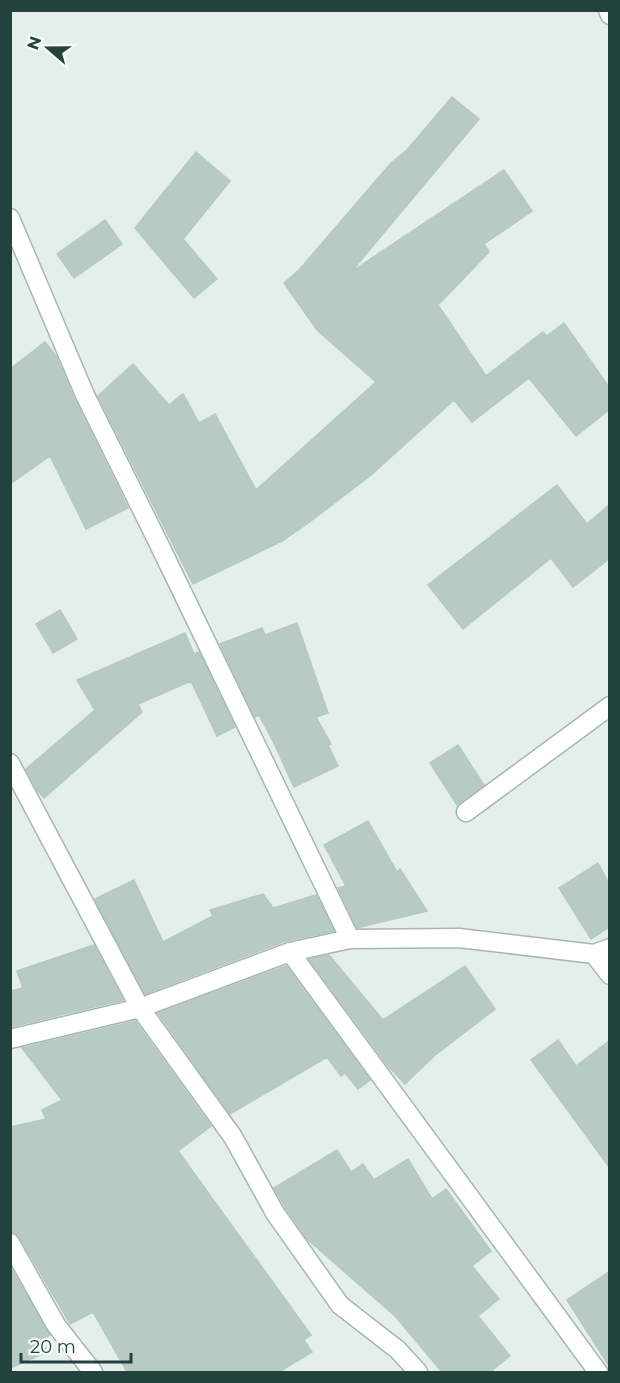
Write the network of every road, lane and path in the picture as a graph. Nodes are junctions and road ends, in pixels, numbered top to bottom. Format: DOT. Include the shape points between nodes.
graph roads {
  1 [pos="10,218"];
  2 [pos="609,706"];
  3 [pos="10,763"];
  4 [pos="466,812"];
  5 [pos="350,939"];
  6 [pos="602,951"];
  7 [pos="290,952"];
  8 [pos="609,975"];
  9 [pos="140,1008"];
  10 [pos="10,1039"];
  11 [pos="10,1243"];
  12 [pos="93,1372"];
  13 [pos="418,1372"];
  14 [pos="598,1372"];
  1 -- 5 [label="street" via="85,395"];
  2 -- 4 [label="street"];
  3 -- 9 [label="street"];
  5 -- 6 [label="street" via="459,938"];
  5 -- 7 [label="street"];
  6 -- 8 [label="street"];
  7 -- 9 [label="street"];
  7 -- 14 [label="street"];
  9 -- 10 [label="street"];
  9 -- 13 [label="street" via="233,1137 275,1214 340,1305 398,1350"];
  11 -- 12 [label="street" via="56,1325"];
}
